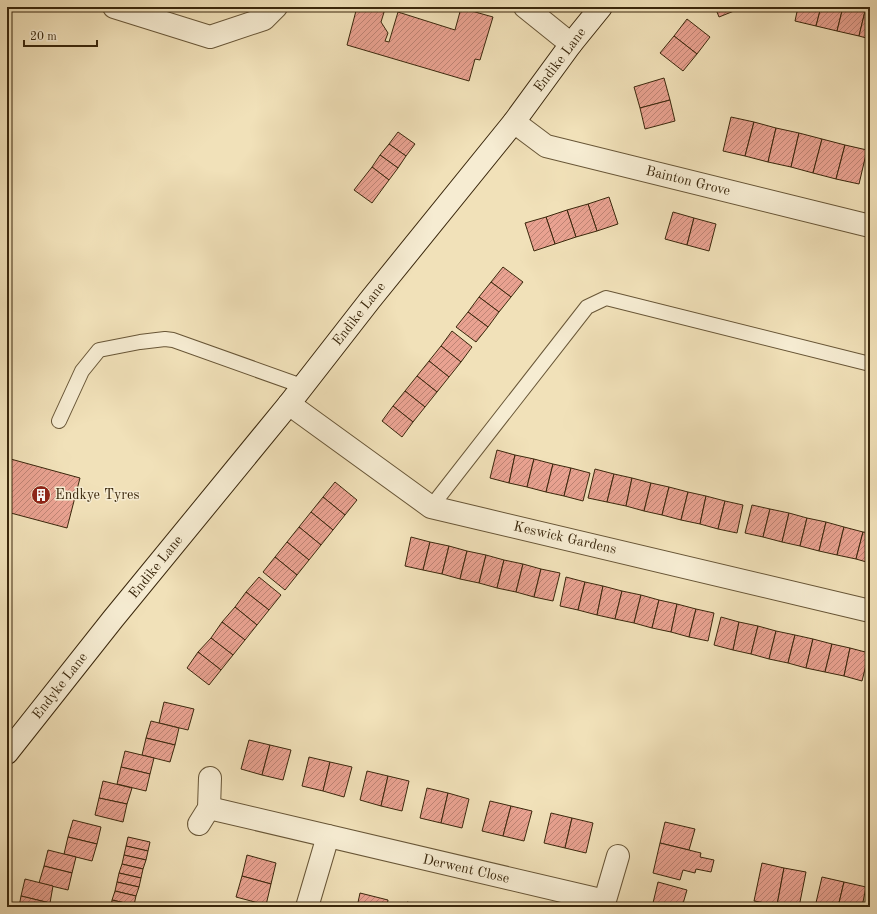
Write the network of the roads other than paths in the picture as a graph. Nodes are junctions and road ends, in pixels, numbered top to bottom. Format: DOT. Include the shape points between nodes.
graph roads {
  1 [pos="114,7"];
  2 [pos="276,7"];
  3 [pos="526,7"];
  4 [pos="601,7"];
  5 [pos="571,44"];
  6 [pos="514,122"];
  7 [pos="870,226"];
  8 [pos="870,364"];
  9 [pos="302,386"];
  10 [pos="288,404"];
  11 [pos="59,422"];
  12 [pos="431,507"];
  13 [pos="870,610"];
  14 [pos="113,619"];
  15 [pos="7,753"];
  16 [pos="210,778"];
  17 [pos="328,836"];
  18 [pos="618,856"];
  19 [pos="604,904"];
  20 [pos="307,907"];
  1 -- 2 [label="street" via="210,37 264,19"];
  3 -- 5 [label="street"];
  4 -- 5 [label="street, Endike Lane"];
  5 -- 6 [label="street, Endike Lane"];
  6 -- 7 [label="street, Bainton Grove" via="546,146"];
  6 -- 9 [label="street, Endike Lane"];
  8 -- 12 [label="lane" via="606,298 587,307"];
  9 -- 10 [label="street, Endike Lane"];
  9 -- 11 [label="lane" via="173,340 146,341 99,350 82,371"];
  10 -- 12 [label="street, Keswick Gardens"];
  10 -- 14 [label="street, Endike Lane"];
  12 -- 13 [label="street, Keswick Gardens"];
  14 -- 15 [label="street, Endyke Lane"];
  16 -- 17 [label="street, Derwent Close" via="204,816"];
  17 -- 19 [label="street, Derwent Close"];
  17 -- 20 [label="street"];
  18 -- 19 [label="street, Derwent Close"];
}
